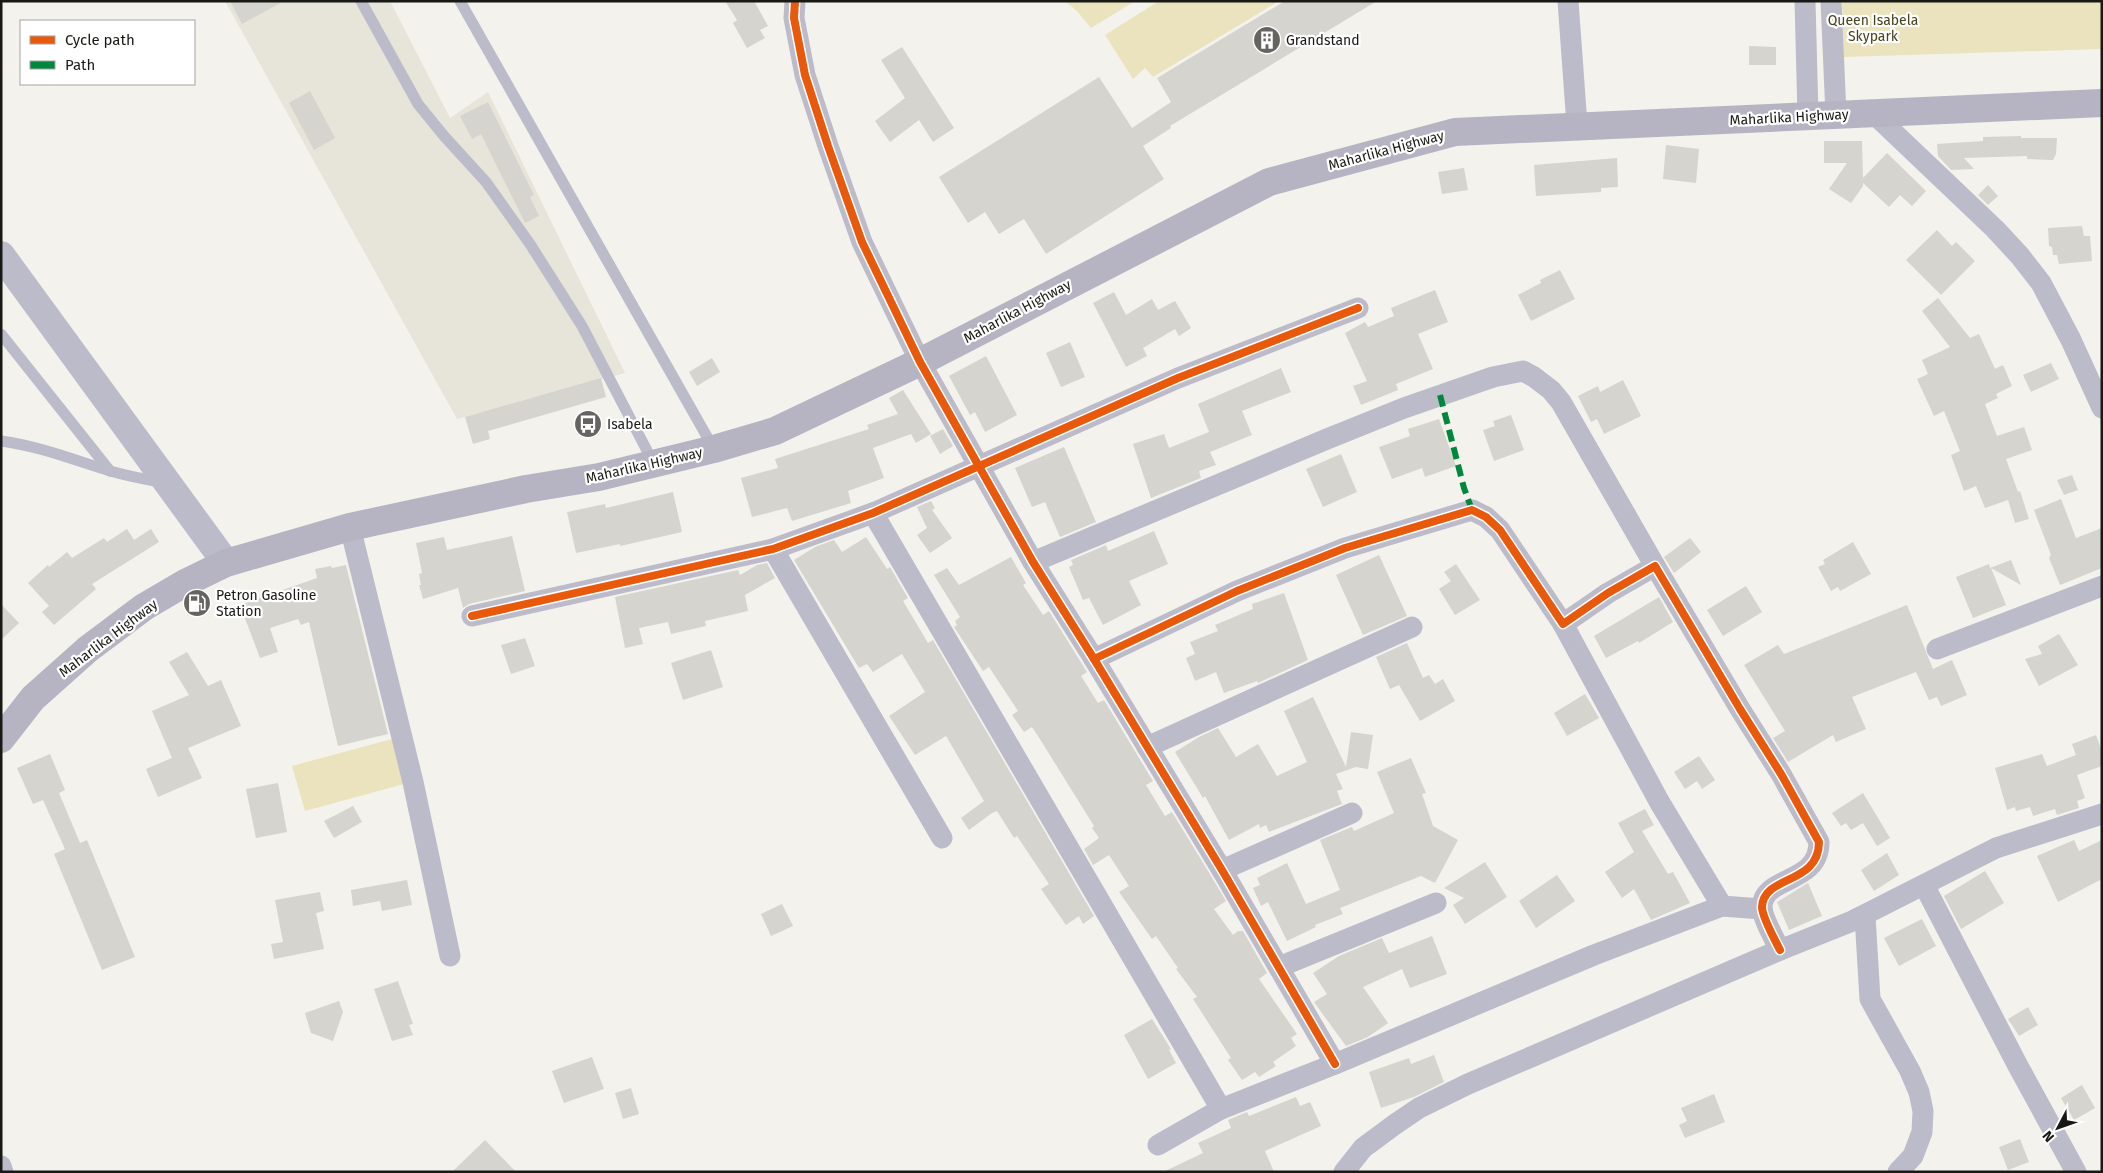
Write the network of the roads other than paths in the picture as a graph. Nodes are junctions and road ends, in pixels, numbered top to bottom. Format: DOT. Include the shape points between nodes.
graph roads {
  1 [pos="361,1"];
  2 [pos="460,1"];
  3 [pos="795,1"];
  4 [pos="1568,1"];
  5 [pos="1805,1"];
  6 [pos="1831,1"];
  7 [pos="2102,103"];
  8 [pos="1872,112"];
  9 [pos="1836,114"];
  10 [pos="1808,116"];
  11 [pos="1578,125"];
  12 [pos="1,255"];
  13 [pos="1358,308"];
  14 [pos="1,334"];
  15 [pos="920,362"];
  16 [pos="2102,408"];
  17 [pos="1,441"];
  18 [pos="714,449"];
  19 [pos="654,464"];
  20 [pos="978,466"];
  21 [pos="110,470"];
  22 [pos="169,485"];
  23 [pos="873,514"];
  24 [pos="350,526"];
  25 [pos="773,549"];
  26 [pos="1033,562"];
  27 [pos="226,563"];
  28 [pos="1655,566"];
  29 [pos="2102,586"];
  30 [pos="472,616"];
  31 [pos="1563,624"];
  32 [pos="1412,628"];
  33 [pos="1937,649"];
  34 [pos="1094,659"];
  35 [pos="1,739"];
  36 [pos="1147,747"];
  37 [pos="1352,813"];
  38 [pos="2102,814"];
  39 [pos="942,838"];
  40 [pos="1222,870"];
  41 [pos="1924,885"];
  42 [pos="1436,903"];
  43 [pos="1722,906"];
  44 [pos="1762,909"];
  45 [pos="1865,916"];
  46 [pos="1780,950"];
  47 [pos="450,956"];
  48 [pos="1279,967"];
  49 [pos="1335,1064"];
  50 [pos="1221,1109"];
  51 [pos="1158,1145"];
  52 [pos="1,1166"];
  53 [pos="3,1172"];
  54 [pos="1344,1172"];
  55 [pos="1898,1172"];
  56 [pos="2076,1172"];
  1 -- 19 [label="lane" via="418,104 486,182 582,326"];
  2 -- 18 [label="lane"];
  3 -- 15 [label="street" via="794,18 805,75 828,146 862,242"];
  4 -- 11 [label="street"];
  5 -- 10 [label="street"];
  6 -- 9 [label="street"];
  7 -- 8 [label="highway, Maharlika Highway"];
  8 -- 9 [label="highway, Maharlika Highway"];
  8 -- 16 [label="street" via="1995,229 2036,276 2071,340"];
  9 -- 10 [label="highway, Maharlika Highway"];
  10 -- 11 [label="highway, Maharlika Highway"];
  11 -- 15 [label="highway, Maharlika Highway" via="1455,132 1269,182"];
  12 -- 22 [label="street"];
  13 -- 20 [label="street" via="1178,378"];
  14 -- 21 [label="lane"];
  15 -- 18 [label="highway, Maharlika Highway" via="775,431"];
  15 -- 20 [label="street"];
  17 -- 21 [label="lane" via="65,455"];
  18 -- 19 [label="highway, Maharlika Highway"];
  19 -- 24 [label="highway, Maharlika Highway"];
  20 -- 23 [label="street"];
  20 -- 26 [label="street"];
  21 -- 22 [label="lane"];
  22 -- 27 [label="street"];
  23 -- 25 [label="street"];
  23 -- 50 [label="street"];
  24 -- 27 [label="highway, Maharlika Highway"];
  24 -- 47 [label="street" via="414,782"];
  25 -- 30 [label="street"];
  25 -- 39 [label="street"];
  26 -- 28 [label="street" via="1404,408 1493,377 1523,371 1534,376 1561,402"];
  26 -- 34 [label="street"];
  27 -- 35 [label="highway, Maharlika Highway" via="144,607 88,649 33,698"];
  28 -- 31 [label="street"];
  28 -- 44 [label="street" via="1782,774 1819,842 1819,852 1810,868 1769,892"];
  29 -- 33 [label="street"];
  31 -- 34 [label="street" via="1500,530 1472,510 1336,552 1237,591"];
  31 -- 43 [label="street" via="1660,804"];
  32 -- 36 [label="street"];
  34 -- 36 [label="street"];
  36 -- 40 [label="street"];
  37 -- 40 [label="street"];
  38 -- 41 [label="street" via="1996,848"];
  40 -- 48 [label="street"];
  41 -- 45 [label="street" via="1856,920"];
  41 -- 56 [label="street"];
  42 -- 48 [label="street"];
  43 -- 44 [label="street"];
  43 -- 49 [label="street" via="1594,955"];
  44 -- 46 [label="street"];
  45 -- 46 [label="street"];
  45 -- 55 [label="street" via="1870,999 1910,1071 1923,1111 1922,1132 1913,1156"];
  46 -- 54 [label="street" via="1419,1108 1363,1148"];
  48 -- 49 [label="street"];
  49 -- 50 [label="street"];
  50 -- 51 [label="street"];
  52 -- 53 [label="street"];
}
